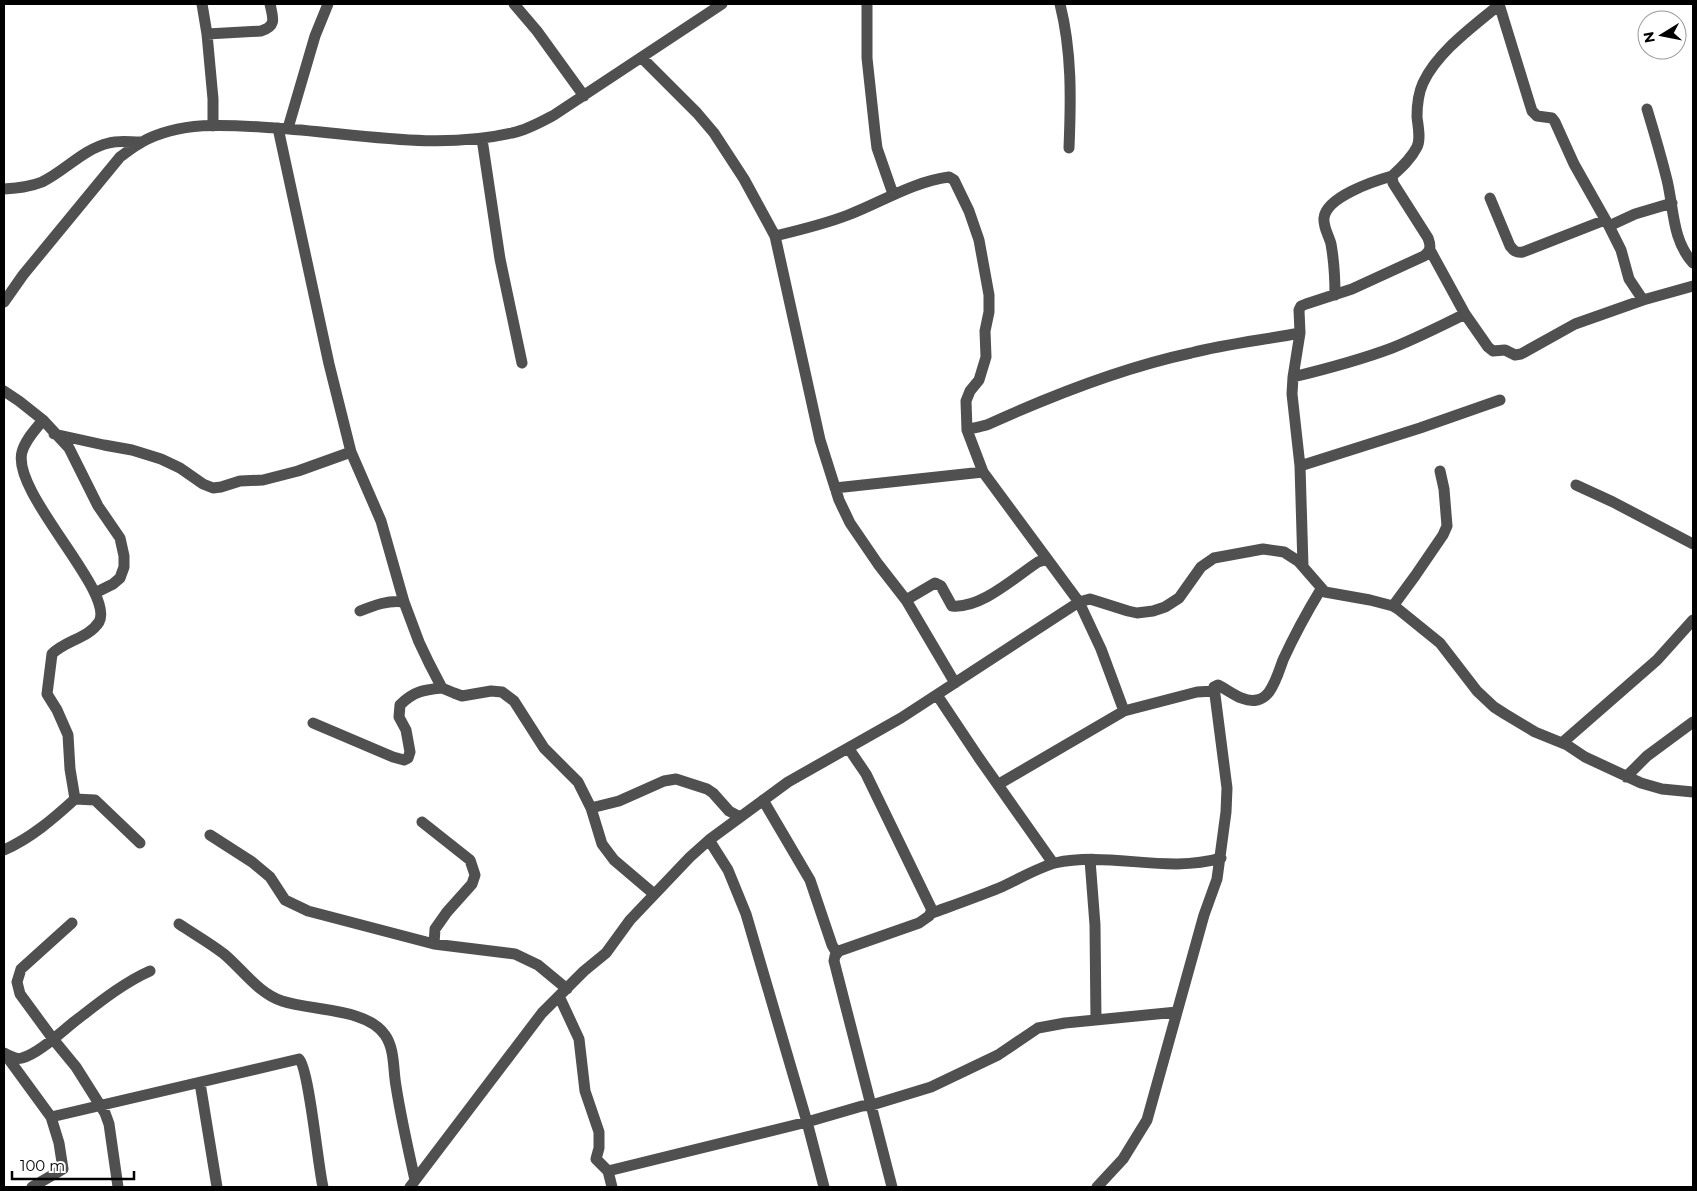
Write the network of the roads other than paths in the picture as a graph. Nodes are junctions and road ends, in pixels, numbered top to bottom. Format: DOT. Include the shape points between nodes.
graph roads {
  1 [pos="202,4"];
  2 [pos="270,4"];
  3 [pos="328,4"];
  4 [pos="514,4"];
  5 [pos="722,4"];
  6 [pos="867,4"];
  7 [pos="1060,4"];
  8 [pos="1500,4"];
  9 [pos="207,34"];
  10 [pos="642,58"];
  11 [pos="584,96"];
  12 [pos="1647,109"];
  13 [pos="213,126"];
  14 [pos="283,128"];
  15 [pos="482,139"];
  16 [pos="140,142"];
  17 [pos="1070,148"];
  18 [pos="1392,176"];
  19 [pos="4,189"];
  20 [pos="893,194"];
  21 [pos="1490,198"];
  22 [pos="1672,203"];
  23 [pos="1607,223"];
  24 [pos="775,236"];
  25 [pos="1430,250"];
  26 [pos="1693,263"];
  27 [pos="1693,286"];
  28 [pos="1336,295"];
  29 [pos="1643,300"];
  30 [pos="4,302"];
  31 [pos="1465,314"];
  32 [pos="1300,333"];
  33 [pos="522,363"];
  34 [pos="1293,377"];
  35 [pos="4,390"];
  36 [pos="1500,400"];
  37 [pos="42,420"];
  38 [pos="968,430"];
  39 [pos="54,434"];
  40 [pos="350,452"];
  41 [pos="1300,466"];
  42 [pos="1440,471"];
  43 [pos="983,472"];
  44 [pos="1576,485"];
  45 [pos="835,488"];
  46 [pos="1693,544"];
  47 [pos="1047,559"];
  48 [pos="1303,566"];
  49 [pos="1321,589"];
  50 [pos="95,593"];
  51 [pos="906,600"];
  52 [pos="404,602"];
  53 [pos="1079,602"];
  54 [pos="1392,606"];
  55 [pos="360,611"];
  56 [pos="1693,620"];
  57 [pos="955,683"];
  58 [pos="442,688"];
  59 [pos="1214,691"];
  60 [pos="937,695"];
  61 [pos="1124,711"];
  62 [pos="1693,722"];
  63 [pos="313,723"];
  64 [pos="1562,743"];
  65 [pos="849,749"];
  66 [pos="1626,776"];
  67 [pos="999,784"];
  68 [pos="1693,792"];
  69 [pos="75,799"];
  70 [pos="763,800"];
  71 [pos="591,808"];
  72 [pos="740,817"];
  73 [pos="422,822"];
  74 [pos="210,835"];
  75 [pos="709,840"];
  76 [pos="140,843"];
  77 [pos="4,850"];
  78 [pos="1221,858"];
  79 [pos="1090,860"];
  80 [pos="1053,863"];
  81 [pos="654,894"];
  82 [pos="932,913"];
  83 [pos="72,923"];
  84 [pos="179,924"];
  85 [pos="434,944"];
  86 [pos="836,952"];
  87 [pos="150,971"];
  88 [pos="563,993"];
  89 [pos="1177,1012"];
  90 [pos="1096,1020"];
  91 [pos="53,1039"];
  92 [pos="4,1053"];
  93 [pos="200,1083"];
  94 [pos="872,1105"];
  95 [pos="100,1106"];
  96 [pos="51,1117"];
  97 [pos="807,1122"];
  98 [pos="608,1171"];
  99 [pos="413,1184"];
  100 [pos="32,1187"];
  101 [pos="118,1187"];
  102 [pos="217,1187"];
  103 [pos="323,1187"];
  104 [pos="612,1187"];
  105 [pos="824,1187"];
  106 [pos="892,1187"];
  107 [pos="1097,1187"];
  1 -- 9 [label="street"];
  2 -- 9 [label="street" via="273,19 268,29"];
  3 -- 14 [label="street"];
  4 -- 11 [label="street"];
  5 -- 10 [label="street"];
  6 -- 20 [label="street" via="867,58 874,132"];
  7 -- 17 [label="street" via="1066,27 1071,80"];
  8 -- 18 [label="street" via="1436,62 1419,96 1417,148"];
  8 -- 23 [label="street" via="1532,111 1537,116 1553,119"];
  9 -- 13 [label="street" via="214,99"];
  10 -- 11 [label="street"];
  10 -- 24 [label="street" via="714,133"];
  11 -- 15 [label="street" via="534,126"];
  12 -- 22 [label="street"];
  13 -- 14 [label="street"];
  13 -- 16 [label="street" via="173,130"];
  14 -- 15 [label="street" via="413,141"];
  14 -- 40 [label="street" via="297,222"];
  15 -- 33 [label="street" via="500,259"];
  16 -- 19 [label="street" via="105,144 42,182"];
  16 -- 30 [label="street" via="120,157"];
  18 -- 25 [label="street" via="1393,183 1428,238"];
  18 -- 28 [label="street" via="1355,190 1326,210 1324,221 1331,243"];
  20 -- 24 [label="street" via="849,215"];
  20 -- 38 [label="street" via="949,177 954,180 972,218 989,295 989,312 983,369 966,401"];
  21 -- 23 [label="street" via="1514,251 1523,252"];
  22 -- 23 [label="street"];
  22 -- 26 [label="street" via="1679,242"];
  23 -- 29 [label="street" via="1625,260 1630,280"];
  24 -- 45 [label="street" via="820,440"];
  25 -- 28 [label="street" via="1424,256"];
  25 -- 31 [label="street"];
  27 -- 29 [label="street"];
  28 -- 32 [label="street" via="1301,306 1298,314"];
  29 -- 31 [label="street" via="1575,324 1518,355 1505,350 1493,352"];
  31 -- 34 [label="street" via="1393,347"];
  32 -- 34 [label="street"];
  32 -- 38 [label="street" via="1191,352 1139,367"];
  34 -- 41 [label="street"];
  35 -- 37 [label="street"];
  36 -- 41 [label="street"];
  37 -- 39 [label="street"];
  37 -- 50 [label="street" via="22,452 24,476"];
  38 -- 43 [label="street"];
  39 -- 40 [label="street" via="161,458 213,488 240,481 263,480"];
  39 -- 50 [label="street" via="69,448 98,506 123,546 124,567 120,578"];
  40 -- 52 [label="street" via="380,521"];
  41 -- 48 [label="street"];
  42 -- 54 [label="street" via="1448,526"];
  43 -- 45 [label="street"];
  43 -- 47 [label="street"];
  44 -- 46 [label="street"];
  45 -- 51 [label="street" via="850,523"];
  47 -- 51 [label="street" via="979,601 952,606 936,583"];
  47 -- 53 [label="street"];
  48 -- 49 [label="street"];
  48 -- 53 [label="street" via="1284,552 1263,549 1219,556 1201,567 1179,598 1153,611 1128,612 1090,599"];
  49 -- 54 [label="street"];
  49 -- 59 [label="street" via="1268,693 1250,700 1218,685"];
  50 -- 69 [label="street" via="100,610 99,621 90,631 54,652 46,687 46,694 68,734"];
  51 -- 57 [label="street"];
  52 -- 55 [label="street" via="378,604"];
  52 -- 58 [label="street"];
  53 -- 57 [label="street"];
  53 -- 61 [label="street"];
  54 -- 64 [label="street" via="1440,643 1472,686 1494,706 1536,732"];
  56 -- 64 [label="street" via="1657,660"];
  57 -- 60 [label="street"];
  58 -- 63 [label="street" via="418,692 400,705 399,717 406,730 410,752 404,760"];
  58 -- 71 [label="street" via="462,696 491,691 508,696 544,748 578,782"];
  59 -- 61 [label="street" via="1197,692"];
  59 -- 78 [label="street" via="1228,788"];
  60 -- 65 [label="street"];
  60 -- 67 [label="street"];
  61 -- 67 [label="street"];
  62 -- 66 [label="street"];
  64 -- 66 [label="street"];
  65 -- 70 [label="street"];
  65 -- 82 [label="street" via="866,774"];
  66 -- 68 [label="street" via="1650,786"];
  67 -- 80 [label="street"];
  69 -- 76 [label="street" via="94,800"];
  69 -- 77 [label="street" via="46,825"];
  70 -- 72 [label="street"];
  70 -- 86 [label="street" via="810,880"];
  71 -- 72 [label="street" via="619,802 664,781 676,779 707,789 729,811"];
  71 -- 81 [label="street" via="602,844 614,860"];
  72 -- 75 [label="street"];
  73 -- 85 [label="street" via="470,860 475,875 472,884 435,929"];
  74 -- 85 [label="street" via="252,862 270,877 285,900 300,908"];
  75 -- 81 [label="street"];
  75 -- 97 [label="street" via="728,870 746,914"];
  78 -- 79 [label="street" via="1186,865"];
  78 -- 89 [label="street"];
  79 -- 80 [label="street"];
  79 -- 90 [label="street" via="1095,925"];
  80 -- 82 [label="street" via="998,889"];
  81 -- 88 [label="street" via="606,952"];
  82 -- 86 [label="street" via="919,923"];
  83 -- 91 [label="street" via="21,969 17,982 20,994"];
  84 -- 99 [label="street" via="223,953 266,993 280,1001 361,1017 381,1030 390,1043"];
  85 -- 88 [label="street" via="515,954 538,965"];
  86 -- 94 [label="street" via="834,961"];
  87 -- 91 [label="street" via="138,976"];
  88 -- 98 [label="street" via="579,1039 585,1091 599,1132 596,1159"];
  88 -- 99 [label="street" via="542,1013"];
  89 -- 90 [label="street"];
  89 -- 107 [label="street" via="1147,1120 1123,1159"];
  90 -- 94 [label="street" via="1038,1028 998,1056 931,1087"];
  91 -- 92 [label="street" via="23,1058"];
  91 -- 95 [label="street"];
  92 -- 96 [label="street"];
  93 -- 95 [label="street"];
  93 -- 102 [label="street"];
  93 -- 103 [label="street" via="301,1060"];
  94 -- 97 [label="street"];
  94 -- 106 [label="street"];
  95 -- 96 [label="street"];
  95 -- 101 [label="street" via="109,1124"];
  96 -- 100 [label="street" via="63,1169"];
  97 -- 98 [label="street"];
  97 -- 105 [label="street"];
  98 -- 104 [label="street"];
}
